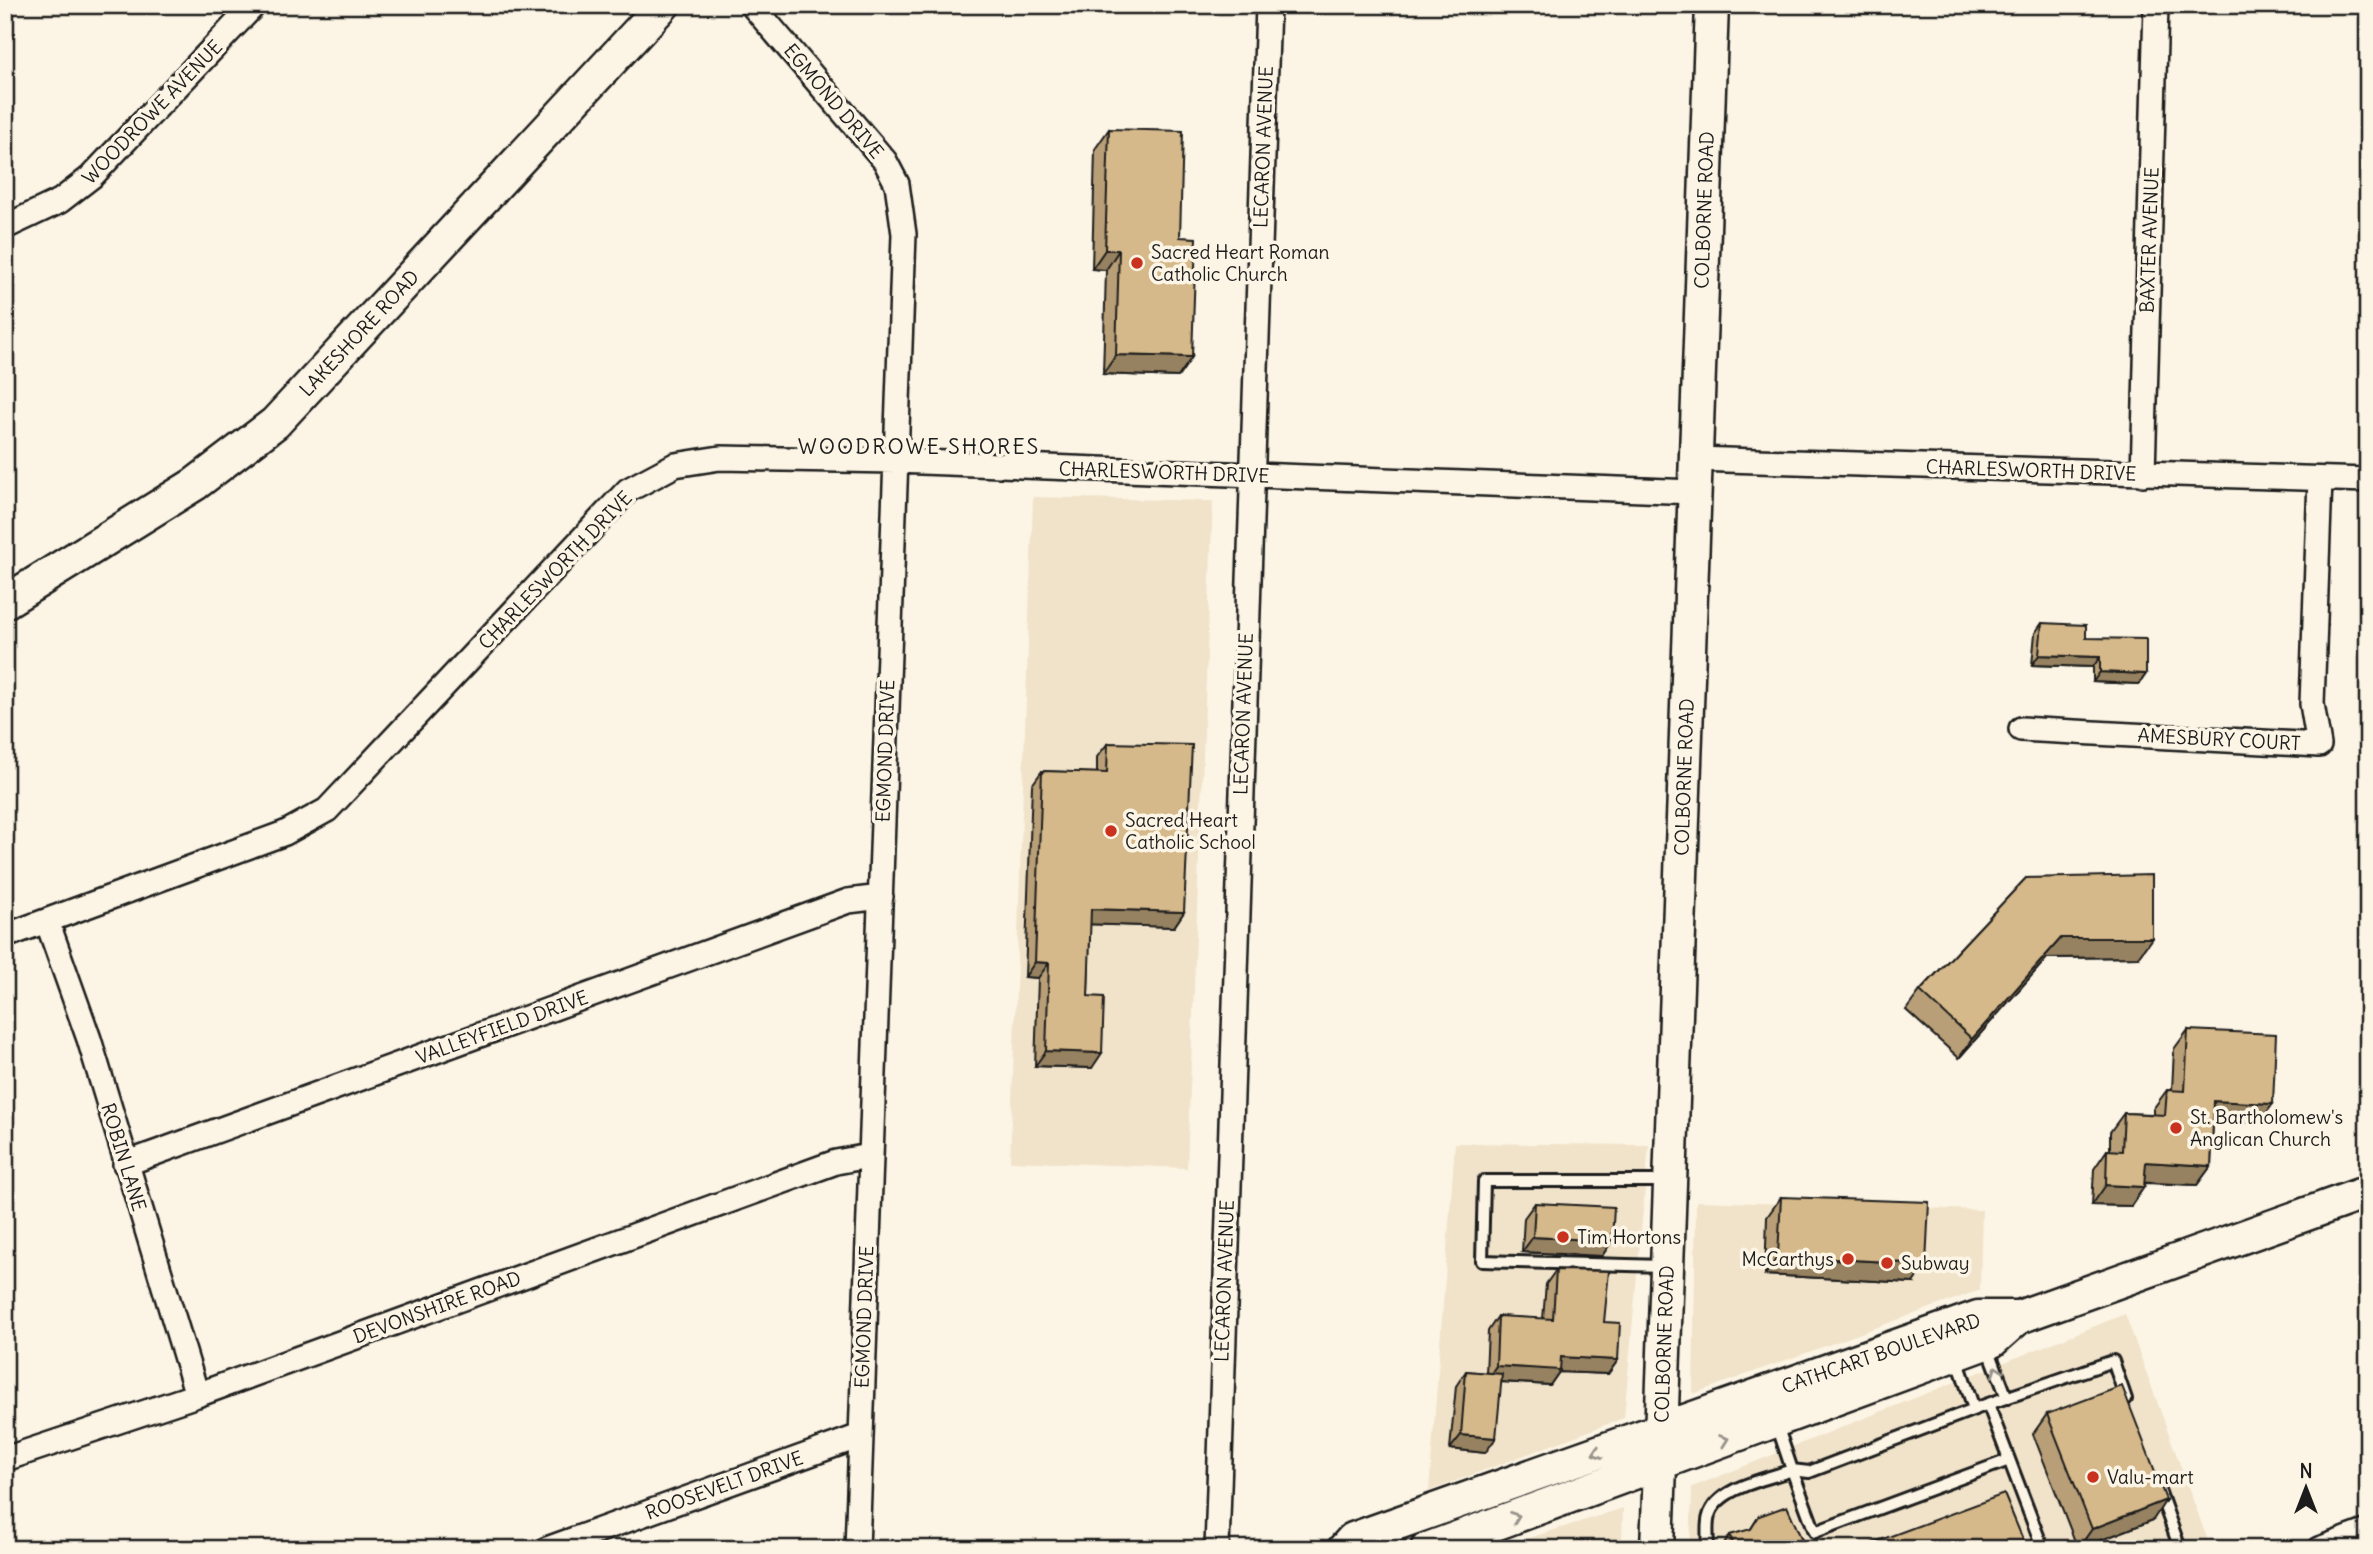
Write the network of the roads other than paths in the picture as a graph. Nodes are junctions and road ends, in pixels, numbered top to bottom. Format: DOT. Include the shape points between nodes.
graph roads {
  1 [pos="254,5"];
  2 [pos="663,5"];
  3 [pos="752,5"];
  4 [pos="1268,5"];
  5 [pos="1712,5"];
  6 [pos="2156,5"];
  7 [pos="5,227"];
  8 [pos="1695,459"];
  9 [pos="895,461"];
  10 [pos="2143,474"];
  11 [pos="1251,476"];
  12 [pos="2320,479"];
  13 [pos="2368,480"];
  14 [pos="1694,492"];
  15 [pos="5,602"];
  16 [pos="2021,729"];
  17 [pos="881,897"];
  18 [pos="47,921"];
  19 [pos="5,936"];
  20 [pos="869,1156"];
  21 [pos="125,1164"];
  22 [pos="1670,1181"];
  23 [pos="2368,1192"];
  24 [pos="1667,1266"];
  25 [pos="2019,1317"];
  26 [pos="1987,1343"];
  27 [pos="1956,1355"];
  28 [pos="197,1395"];
  29 [pos="2007,1398"];
  30 [pos="1988,1405"];
  31 [pos="1974,1409"];
  32 [pos="2132,1413"];
  33 [pos="1776,1421"];
  34 [pos="1661,1430"];
  35 [pos="860,1436"];
  36 [pos="5,1459"];
  37 [pos="2009,1460"];
  38 [pos="1660,1464"];
  39 [pos="1792,1470"];
  40 [pos="2155,1478"];
  41 [pos="2368,1531"];
  42 [pos="2179,1543"];
  43 [pos="547,1549"];
  44 [pos="857,1549"];
  45 [pos="1217,1549"];
  46 [pos="1345,1549"];
  47 [pos="1427,1549"];
  48 [pos="1657,1549"];
  49 [pos="1708,1549"];
  50 [pos="2043,1549"];
  51 [pos="2319,1549"];
  1 -- 7 [label="street, WOODROWE AVENUE" via="91,177 60,201"];
  2 -- 15 [label="street, LAKESHORE ROAD" via="275,423 195,484"];
  3 -- 9 [label="street, EGMOND DRIVE" via="885,161 897,184 904,233"];
  4 -- 11 [label="street, LECARON AVENUE"];
  5 -- 8 [label="street, COLBORNE ROAD"];
  6 -- 10 [label="street, BAXTER AVENUE"];
  8 -- 10 [label="street, CHARLESWORTH DRIVE"];
  8 -- 14 [label="street, COLBORNE ROAD"];
  9 -- 11 [label="street, CHARLESWORTH DRIVE"];
  9 -- 17 [label="street, EGMOND DRIVE"];
  9 -- 18 [label="street, CHARLESWORTH DRIVE" via="720,458 675,466 628,490 327,810 285,833"];
  10 -- 12 [label="street, CHARLESWORTH DRIVE"];
  11 -- 14 [label="street, CHARLESWORTH DRIVE"];
  11 -- 45 [label="street, LECARON AVENUE"];
  12 -- 13 [label="street, CHARLESWORTH DRIVE"];
  12 -- 16 [label="street, AMESBURY COURT" via="2312,704 2319,744"];
  14 -- 22 [label="street, COLBORNE ROAD"];
  17 -- 20 [label="street, EGMOND DRIVE"];
  17 -- 21 [label="street, VALLEYFIELD DRIVE" via="848,901"];
  18 -- 19 [label="street, CHARLESWORTH DRIVE"];
  18 -- 21 [label="street, ROBIN LANE" via="89,1039"];
  20 -- 28 [label="street, DEVONSHIRE ROAD" via="836,1162"];
  20 -- 35 [label="street, EGMOND DRIVE"];
  21 -- 28 [label="street, ROBIN LANE"];
  22 -- 24 [label="street, COLBORNE ROAD"];
  22 -- 24 [label="lane" via="1484,1181 1482,1261"];
  23 -- 25 [label="street"];
  24 -- 34 [label="street, COLBORNE ROAD"];
  25 -- 26 [label="street, CATHCART BOULEVARD"];
  25 -- 34 [label="street, CATHCART BOULEVARD" via="1978,1317"];
  26 -- 27 [label="street, CATHCART BOULEVARD"];
  29 -- 26 [label="lane, one-way"];
  27 -- 31 [label="lane"];
  27 -- 33 [label="street, CATHCART BOULEVARD"];
  28 -- 36 [label="street, DEVONSHIRE ROAD"];
  29 -- 30 [label="lane"];
  29 -- 32 [label="lane" via="2113,1361"];
  30 -- 31 [label="lane"];
  30 -- 37 [label="lane"];
  31 -- 39 [label="lane" via="1809,1472"];
  38 -- 33 [label="street, CATHCART BOULEVARD, one-way"];
  33 -- 39 [label="lane"];
  34 -- 38 [label="street, COLBORNE ROAD"];
  34 -- 46 [label="street, CATHCART BOULEVARD, one-way" via="1353,1539"];
  35 -- 43 [label="street, ROOSEVELT DRIVE"];
  35 -- 44 [label="street, EGMOND DRIVE"];
  37 -- 39 [label="lane" via="1815,1532"];
  37 -- 50 [label="lane"];
  47 -- 38 [label="street, CATHCART BOULEVARD, one-way"];
  38 -- 48 [label="street, COLBORNE ROAD"];
  39 -- 49 [label="lane" via="1716,1502 1708,1517"];
  40 -- 42 [label="lane"];
  41 -- 51 [label="street"];
}
